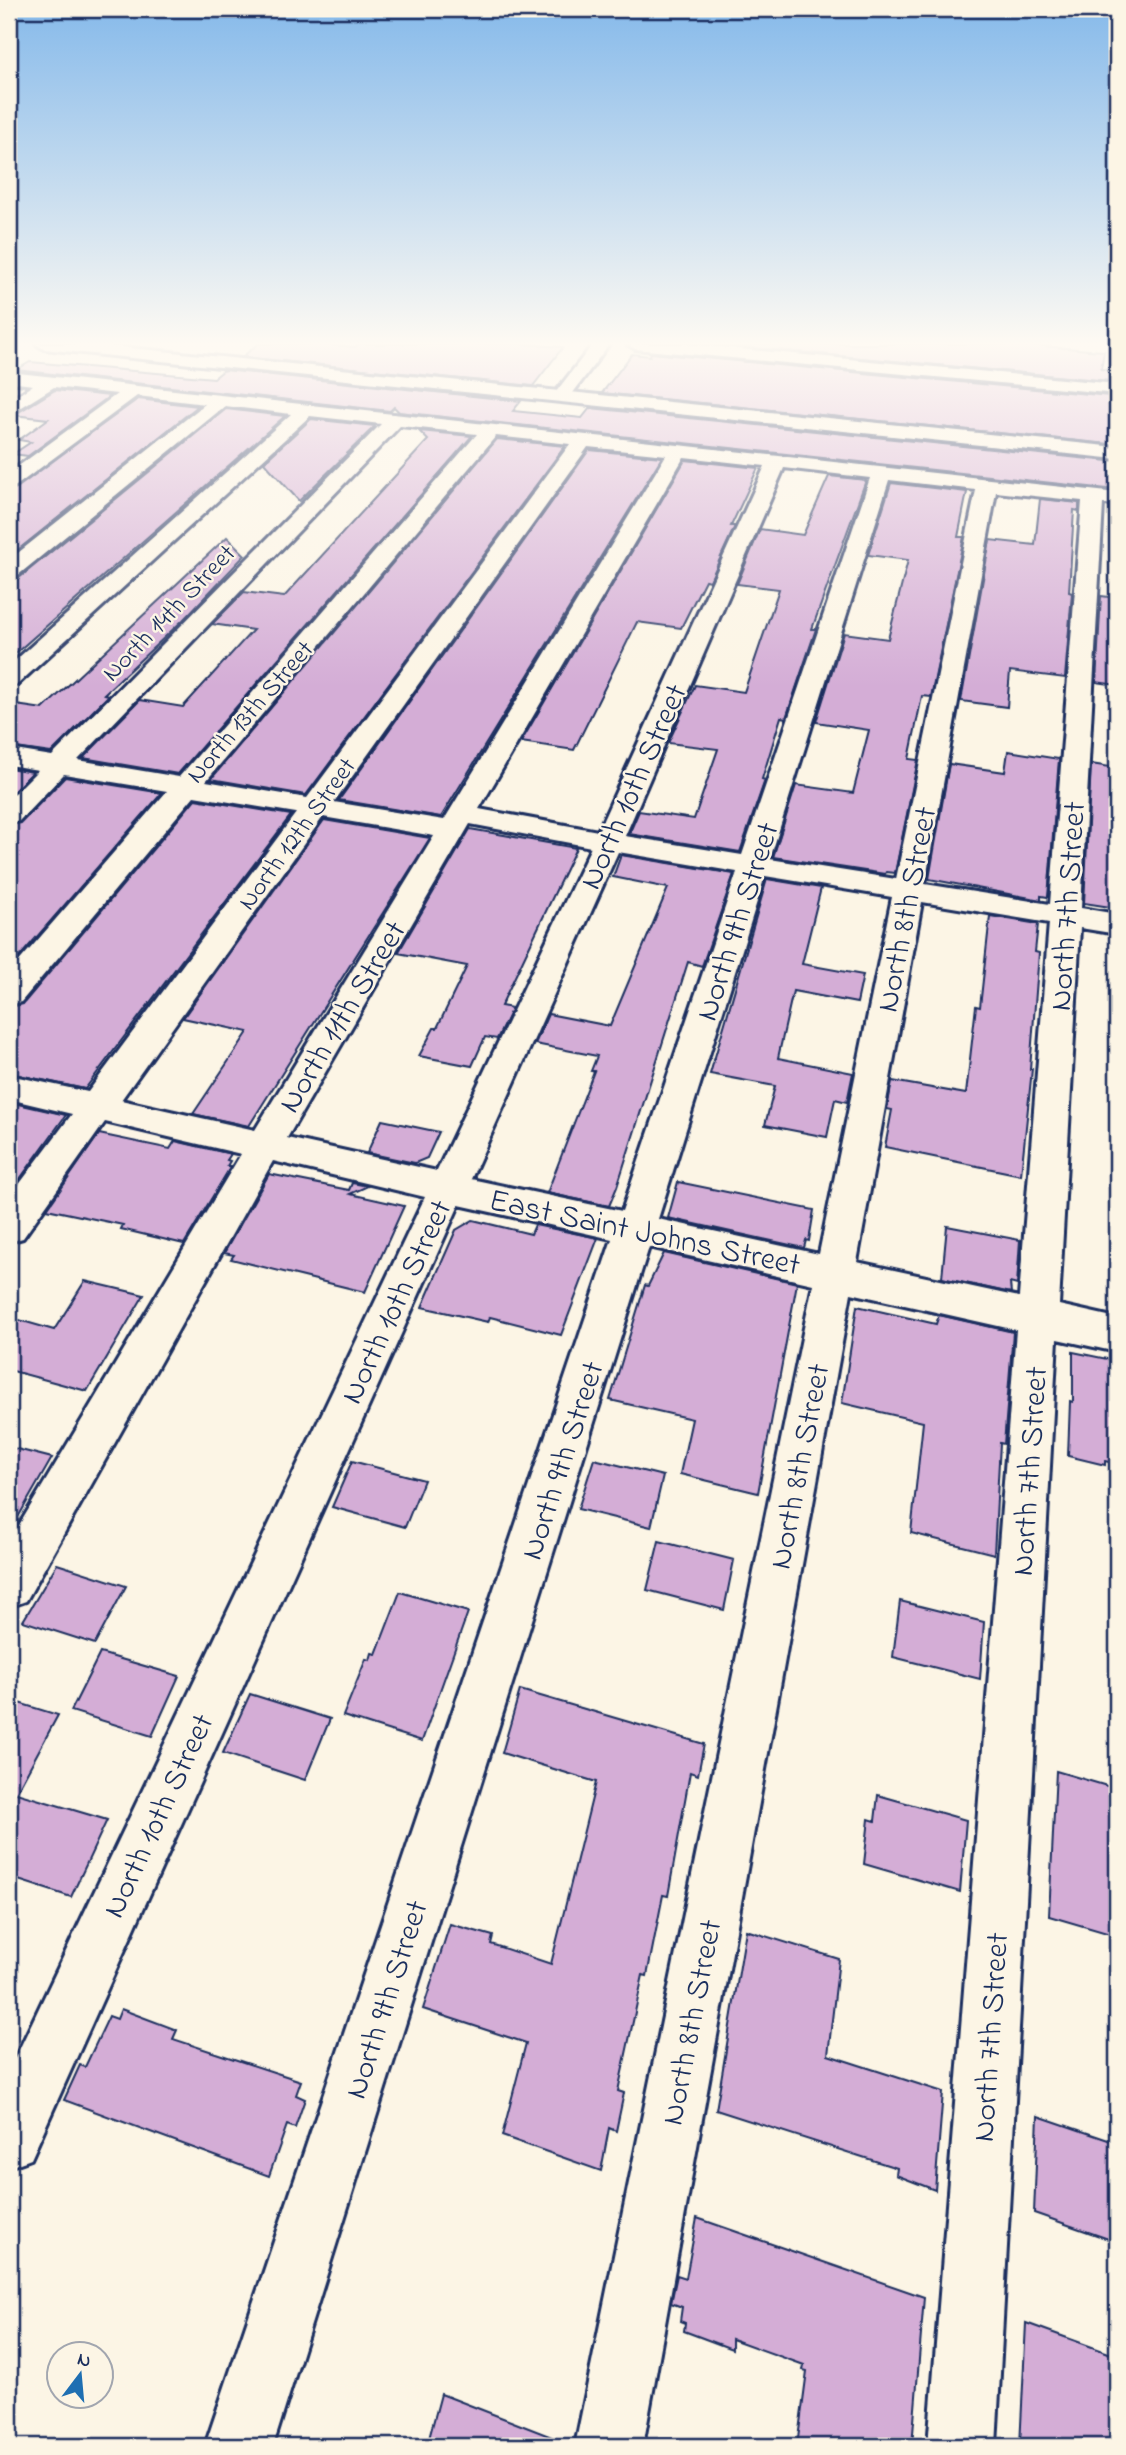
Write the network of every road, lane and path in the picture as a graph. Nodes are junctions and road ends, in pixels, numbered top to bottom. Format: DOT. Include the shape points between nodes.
graph roads {
  1 [pos="41,459"];
  2 [pos="148,459"];
  3 [pos="253,459"];
  4 [pos="357,459"];
  5 [pos="466,459"];
  6 [pos="569,459"];
  7 [pos="674,459"];
  8 [pos="749,459"];
  9 [pos="777,462"];
  10 [pos="881,474"];
  11 [pos="9,482"];
  12 [pos="988,485"];
  13 [pos="1105,498"];
  14 [pos="9,570"];
  15 [pos="9,679"];
  16 [pos="9,757"];
  17 [pos="57,765"];
  18 [pos="185,786"];
  19 [pos="314,808"];
  20 [pos="9,815"];
  21 [pos="456,822"];
  22 [pos="608,842"];
  23 [pos="754,866"];
  24 [pos="909,891"];
  25 [pos="1065,916"];
  26 [pos="1117,924"];
  27 [pos="9,994"];
  28 [pos="9,1087"];
  29 [pos="96,1106"];
  30 [pos="265,1144"];
  31 [pos="447,1188"];
  32 [pos="9,1227"];
  33 [pos="636,1230"];
  34 [pos="835,1273"];
  35 [pos="1038,1318"];
  36 [pos="1117,1335"];
  37 [pos="9,1585"];
  38 [pos="9,2137"];
  39 [pos="239,2446"];
  40 [pos="609,2446"];
  41 [pos="961,2446"];
  1 -- 11 [label="main road"];
  2 -- 14 [label="main road"];
  3 -- 15 [label="main road"];
  4 -- 17 [label="main road, North 14th Street"];
  5 -- 18 [label="main road, North 13th Street"];
  6 -- 19 [label="main road, North 12th Street"];
  7 -- 21 [label="main road, North 11th Street"];
  8 -- 9 [label="main road"];
  9 -- 10 [label="main road"];
  9 -- 22 [label="main road, North 10th Street"];
  10 -- 12 [label="main road"];
  10 -- 23 [label="main road, North 9th Street"];
  12 -- 13 [label="main road"];
  12 -- 24 [label="main road, North 8th Street"];
  13 -- 25 [label="main road, North 7th Street"];
  16 -- 17 [label="main road"];
  17 -- 18 [label="main road"];
  17 -- 20 [label="main road, North 14th Street"];
  18 -- 19 [label="main road"];
  18 -- 27 [label="main road, North 13th Street"];
  19 -- 21 [label="main road"];
  19 -- 29 [label="main road, North 12th Street"];
  21 -- 22 [label="main road"];
  21 -- 30 [label="main road, North 11th Street"];
  22 -- 23 [label="main road"];
  22 -- 31 [label="main road, North 10th Street"];
  23 -- 24 [label="main road"];
  23 -- 33 [label="main road, North 9th Street"];
  24 -- 25 [label="main road"];
  24 -- 34 [label="main road, North 8th Street"];
  25 -- 26 [label="main road"];
  25 -- 35 [label="main road, North 7th Street"];
  28 -- 29 [label="main road, East Saint Johns Street"];
  29 -- 30 [label="main road, East Saint Johns Street"];
  29 -- 32 [label="main road, North 12th Street"];
  30 -- 31 [label="main road, East Saint Johns Street"];
  30 -- 37 [label="main road, North 11th Street"];
  31 -- 33 [label="main road, East Saint Johns Street"];
  31 -- 38 [label="main road, North 10th Street"];
  33 -- 34 [label="main road, East Saint Johns Street"];
  33 -- 39 [label="main road, North 9th Street"];
  34 -- 35 [label="main road, East Saint Johns Street"];
  34 -- 40 [label="main road, North 8th Street"];
  35 -- 36 [label="main road, East Saint Johns Street"];
  35 -- 41 [label="main road, North 7th Street"];
}
